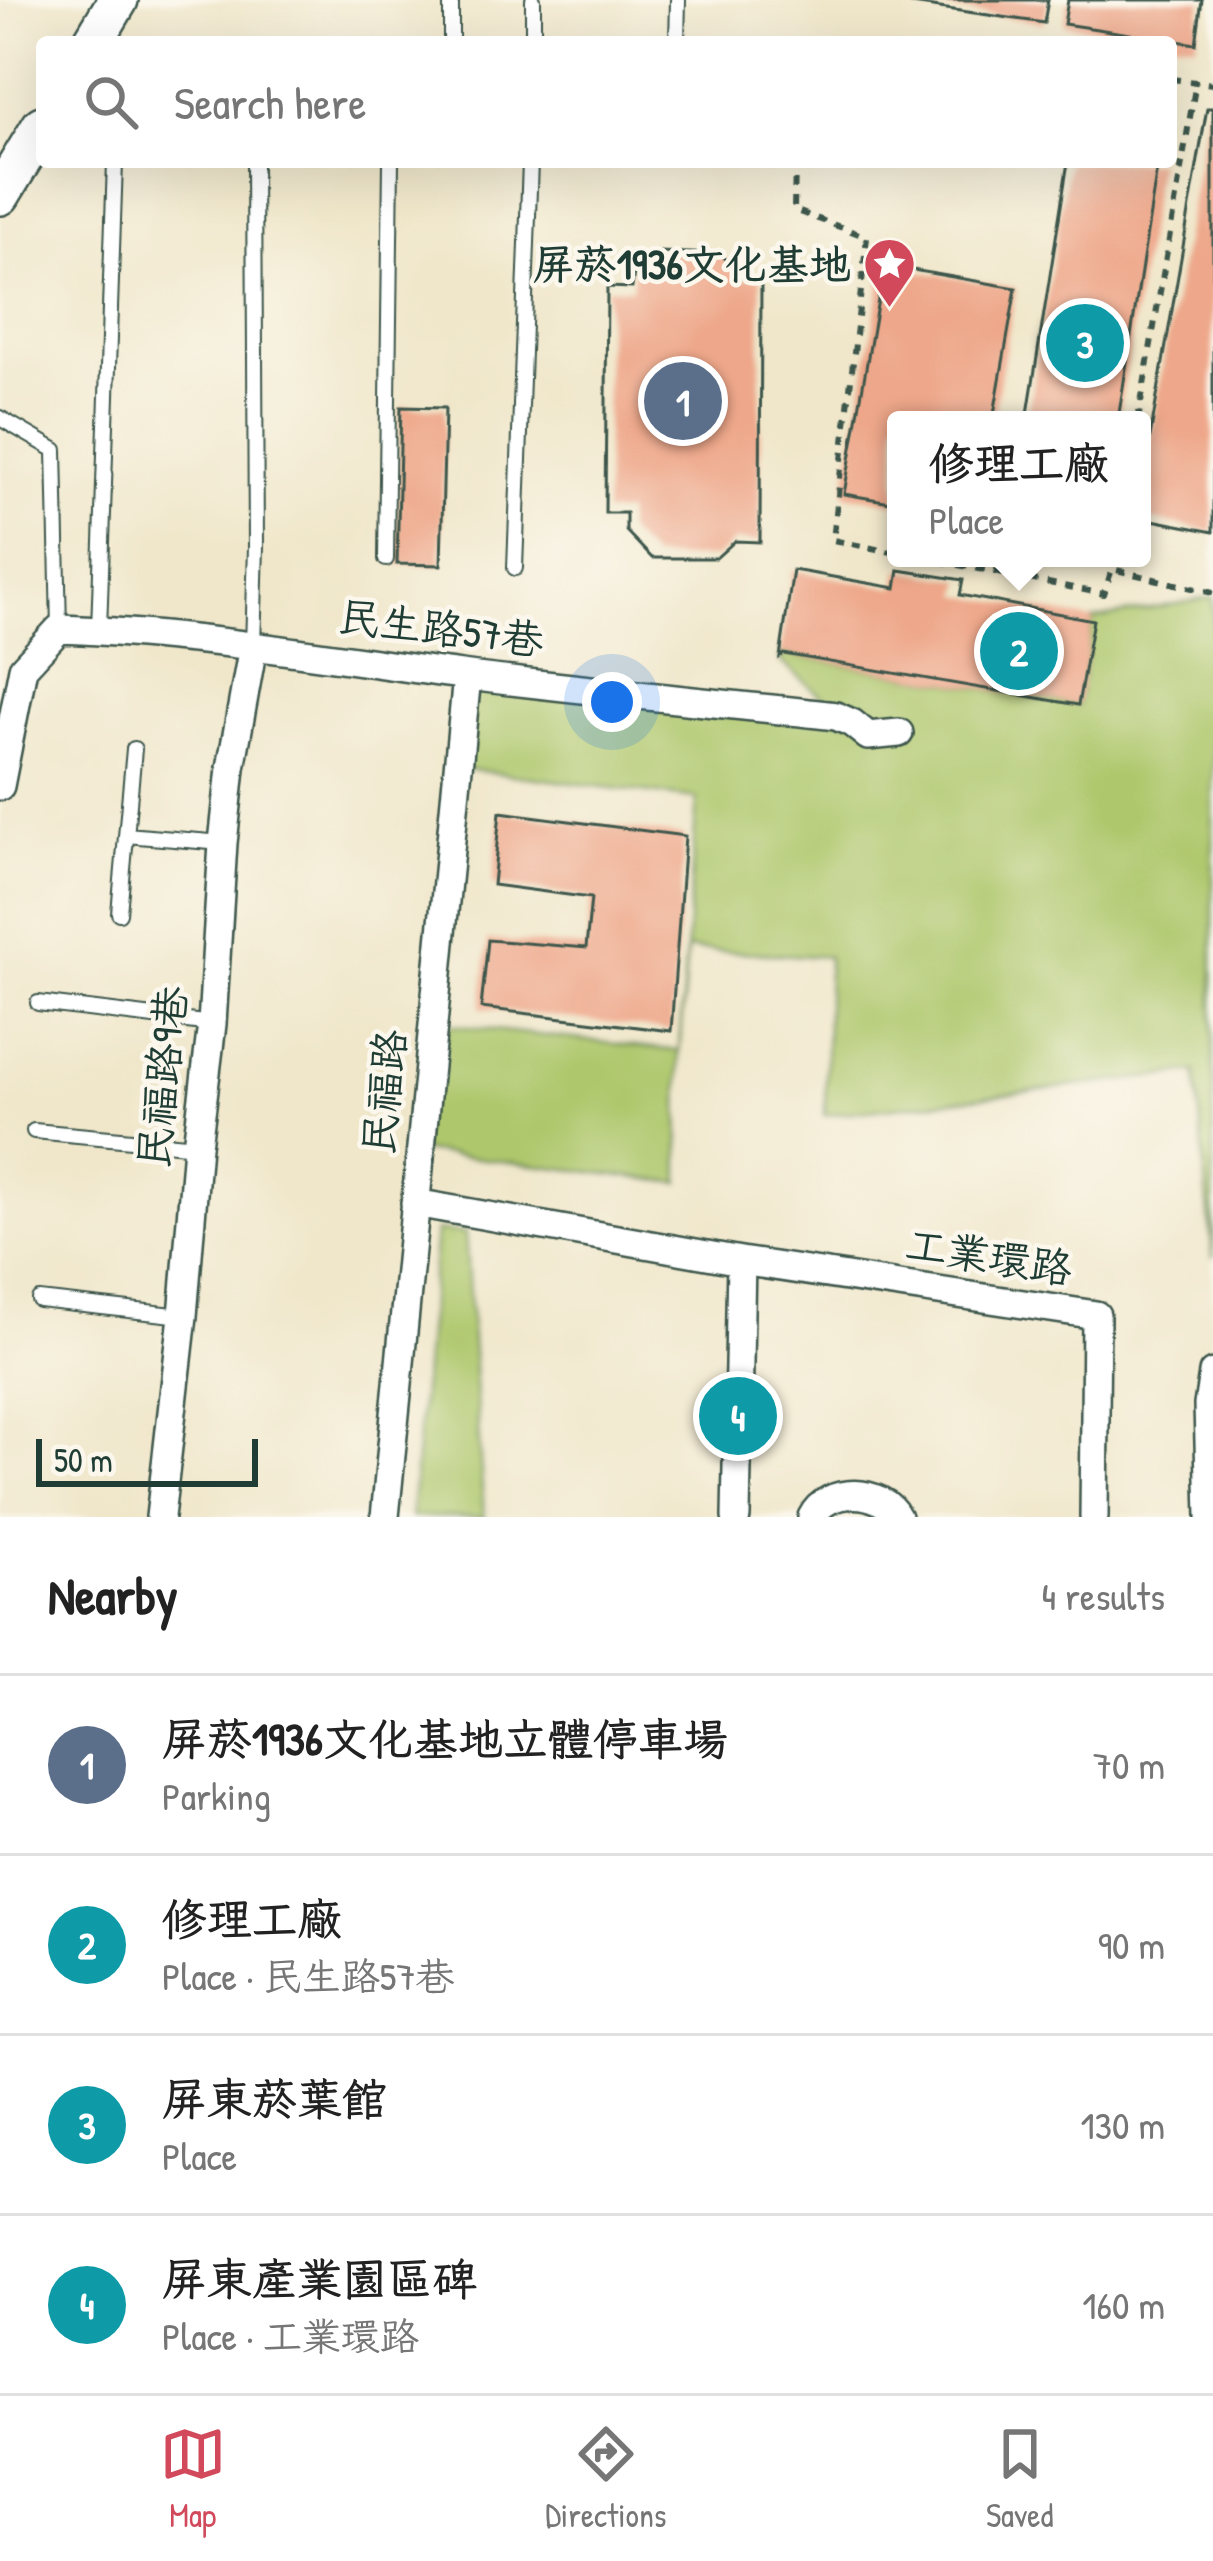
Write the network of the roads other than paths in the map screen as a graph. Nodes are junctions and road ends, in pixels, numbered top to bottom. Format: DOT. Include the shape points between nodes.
graph roads {
  1 [pos="118,0"];
  2 [pos="452,0"];
  3 [pos="533,0"];
  4 [pos="678,0"];
  5 [pos="97,36"];
  6 [pos="451,36"];
  7 [pos="532,36"];
  8 [pos="677,36"];
  9 [pos="36,136"];
  10 [pos="115,168"];
  11 [pos="254,168"];
  12 [pos="391,168"];
  13 [pos="530,168"];
  14 [pos="0,194"];
  15 [pos="0,418"];
  16 [pos="386,560"];
  17 [pos="515,568"];
  18 [pos="59,629"];
  19 [pos="99,630"];
  20 [pos="253,646"];
  21 [pos="467,676"];
  22 [pos="899,734"];
  23 [pos="134,749"];
  24 [pos="0,786"];
  25 [pos="126,835"];
  26 [pos="223,843"];
  27 [pos="119,913"];
  28 [pos="38,1003"];
  29 [pos="212,1024"];
  30 [pos="34,1131"];
  31 [pos="196,1146"];
  32 [pos="415,1204"];
  33 [pos="741,1261"];
  34 [pos="39,1300"];
  35 [pos="183,1316"];
  36 [pos="1213,1373"];
  37 [pos="160,1517"];
  38 [pos="385,1517"];
  39 [pos="736,1517"];
  40 [pos="812,1517"];
  41 [pos="897,1517"];
  42 [pos="1094,1517"];
  43 [pos="1211,1517"];
  1 -- 5 [label="street"];
  2 -- 6 [label="lane"];
  3 -- 7 [label="lane"];
  4 -- 8 [label="lane"];
  9 -- 14 [label="street"];
  10 -- 19 [label="lane"];
  11 -- 20 [label="lane"];
  12 -- 16 [label="lane"];
  13 -- 17 [label="lane"];
  15 -- 18 [label="lane" via="55,450"];
  18 -- 19 [label="street, 民生路57巷"];
  18 -- 24 [label="street" via="23,668"];
  19 -- 20 [label="street, 民生路57巷"];
  20 -- 21 [label="street, 民生路57巷"];
  20 -- 26 [label="street, 民福路9巷"];
  21 -- 22 [label="street, 民生路57巷" via="836,716 868,736"];
  21 -- 32 [label="street, 民福路"];
  23 -- 25 [label="lane"];
  25 -- 26 [label="lane"];
  25 -- 27 [label="lane"];
  26 -- 29 [label="street, 民福路9巷"];
  28 -- 29 [label="lane"];
  29 -- 31 [label="street, 民福路9巷"];
  30 -- 31 [label="lane"];
  31 -- 35 [label="street, 民福路9巷"];
  32 -- 33 [label="street, 工業環路"];
  32 -- 38 [label="street, 民福路"];
  33 -- 39 [label="street"];
  33 -- 42 [label="street, 工業環路" via="1096,1315"];
  34 -- 35 [label="lane"];
  35 -- 37 [label="street, 民福路9巷"];
  36 -- 43 [label="street"];
  40 -- 41 [label="street" via="838,1496 878,1498"];
}
